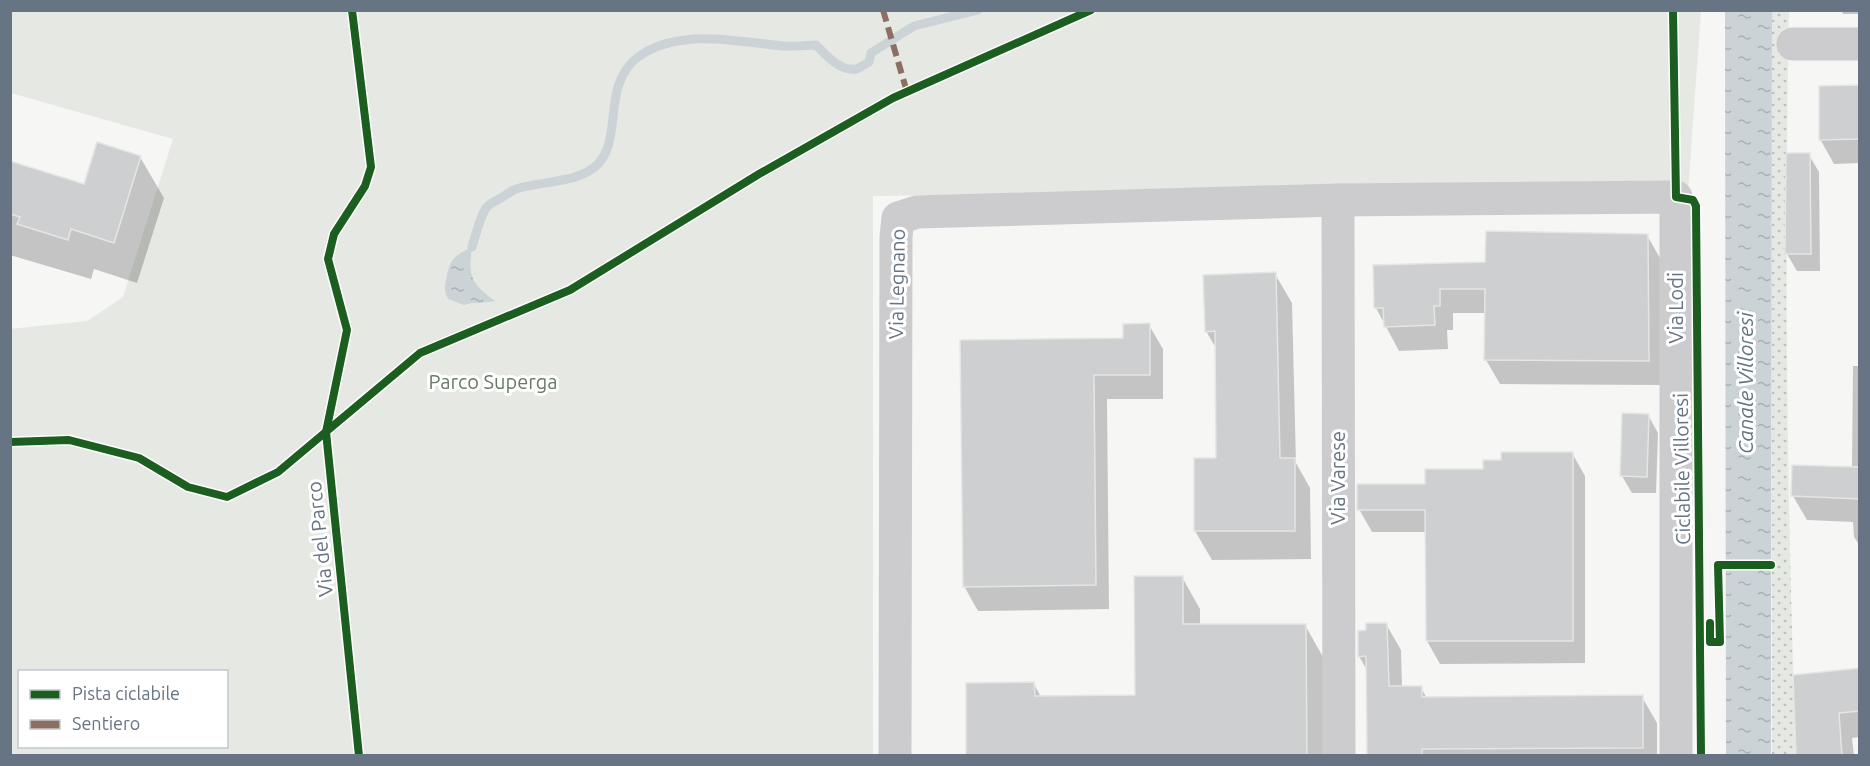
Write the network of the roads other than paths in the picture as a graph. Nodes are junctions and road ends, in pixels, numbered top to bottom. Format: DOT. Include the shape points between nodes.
graph roads {
  1 [pos="1793,44"];
  2 [pos="1860,44"];
  3 [pos="1338,200"];
  4 [pos="895,756"];
  5 [pos="1339,756"];
  6 [pos="1676,756"];
  1 -- 2 [label="street"];
  3 -- 4 [label="street, Via Legnano" via="917,212 898,218"];
  3 -- 5 [label="street, Via Varese"];
  3 -- 6 [label="street, Via Lodi" via="1676,197"];
}
